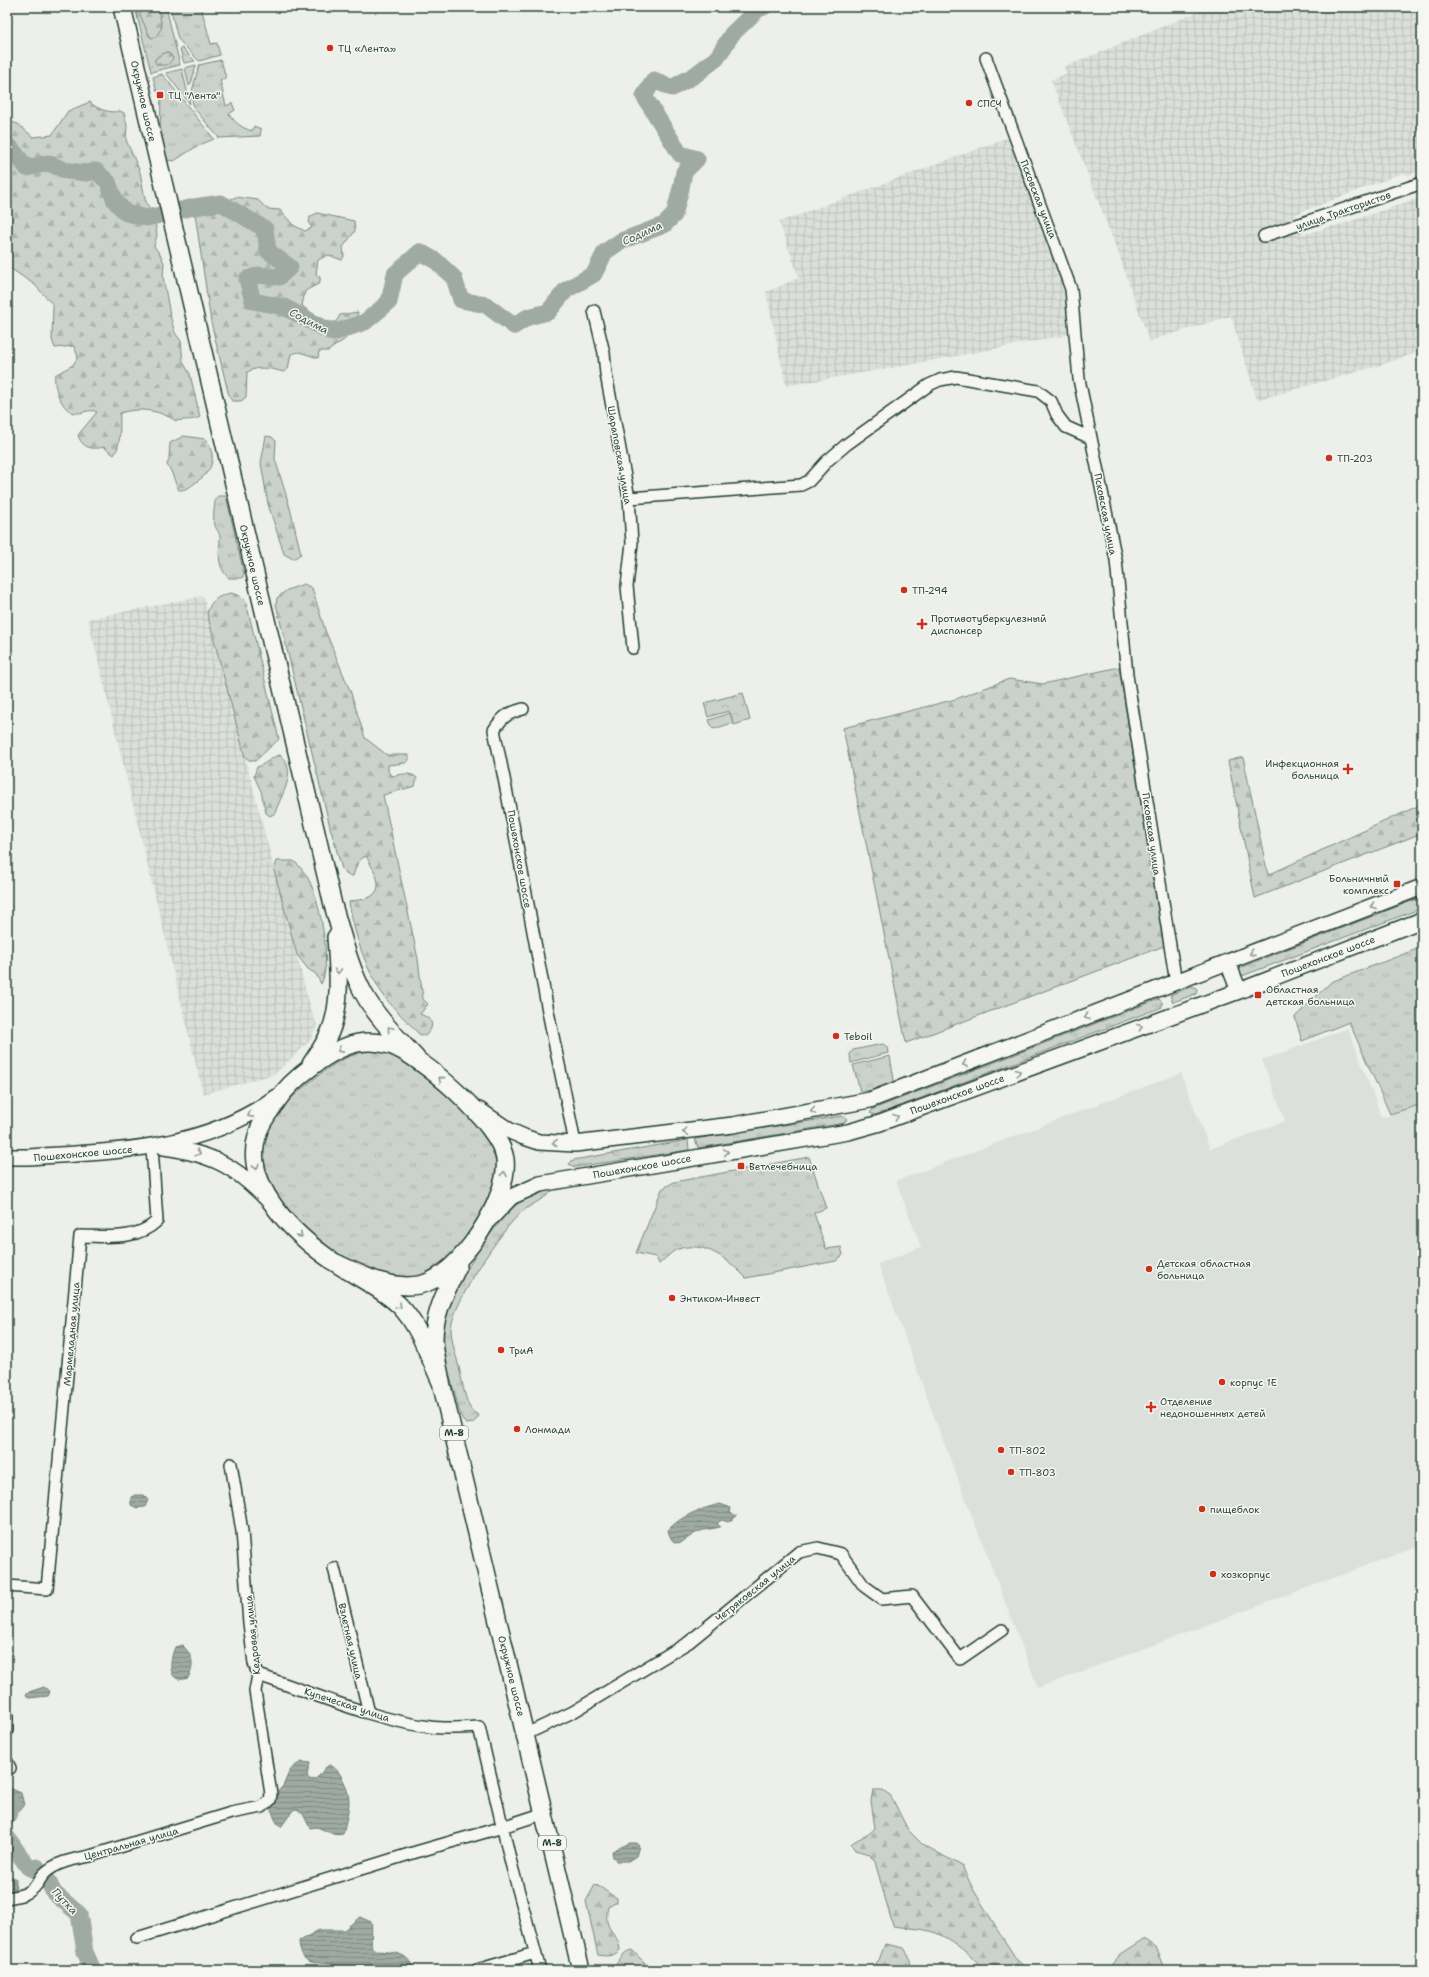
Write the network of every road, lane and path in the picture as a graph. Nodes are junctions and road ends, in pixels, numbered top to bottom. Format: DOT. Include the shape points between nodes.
graph roads {
  1 [pos="122,7"];
  2 [pos="986,58"];
  3 [pos="1422,183"];
  4 [pos="1264,236"];
  5 [pos="594,311"];
  6 [pos="1091,438"];
  7 [pos="629,498"];
  8 [pos="633,648"];
  9 [pos="524,710"];
  10 [pos="1422,887"];
  11 [pos="333,905"];
  12 [pos="1422,920"];
  13 [pos="1228,963"];
  14 [pos="1176,983"];
  15 [pos="1239,991"];
  16 [pos="416,1058"];
  17 [pos="307,1070"];
  18 [pos="282,1093"];
  19 [pos="466,1101"];
  20 [pos="851,1104"];
  21 [pos="859,1129"];
  22 [pos="575,1144"];
  23 [pos="156,1146"];
  24 [pos="7,1157"];
  25 [pos="274,1206"];
  26 [pos="486,1223"];
  27 [pos="465,1252"];
  28 [pos="332,1261"];
  29 [pos="441,1382"];
  30 [pos="231,1464"];
  31 [pos="334,1568"];
  32 [pos="7,1586"];
  33 [pos="1002,1630"];
  34 [pos="258,1675"];
  35 [pos="369,1713"];
  36 [pos="7,1715"];
  37 [pos="7,1731"];
  38 [pos="526,1734"];
  39 [pos="267,1804"];
  40 [pos="545,1813"];
  41 [pos="502,1827"];
  42 [pos="7,1898"];
  43 [pos="137,1938"];
  44 [pos="535,1953"];
  45 [pos="477,1970"];
  46 [pos="540,1970"];
  47 [pos="581,1970"];
  1 -- 11 [label="main road, Окружное шоссе"];
  2 -- 6 [label="street, Псковская улица" via="1069,280 1075,318 1078,379"];
  3 -- 4 [label="street, улица Трактористов"];
  5 -- 7 [label="street, Шараповская улица" via="604,353"];
  6 -- 7 [label="street" via="1066,427 1051,401 1038,391 956,377 929,385 847,444 809,481 801,485"];
  6 -- 14 [label="street, Псковская улица" via="1116,560 1127,675"];
  7 -- 8 [label="street, Шараповская улица" via="632,543 627,586"];
  9 -- 22 [label="street, Пошехонское шоссе" via="509,712 494,730"];
  10 -- 13 [label="main road, one-way"];
  16 -- 11 [label="main road, Окружное шоссе, one-way" via="364,994"];
  11 -- 17 [label="main road, Окружное шоссе, one-way" via="338,970 336,1010 330,1032"];
  12 -- 15 [label="main road, Пошехонское шоссе"];
  13 -- 14 [label="main road"];
  13 -- 15 [label="main road"];
  14 -- 20 [label="main road, one-way" via="870,1100"];
  21 -- 15 [label="main road, Пошехонское шоссе, one-way"];
  16 -- 17 [label="main road, Окружное шоссе, one-way" via="376,1042 359,1043 339,1050"];
  19 -- 16 [label="main road, Окружное шоссе, one-way"];
  17 -- 18 [label="main road, Окружное шоссе"];
  18 -- 23 [label="main road, one-way" via="236,1123"];
  18 -- 25 [label="main road, Окружное шоссе, one-way" via="262,1124 255,1146 258,1173"];
  22 -- 19 [label="main road, one-way" via="539,1142 524,1137 510,1131"];
  26 -- 19 [label="main road, Окружное шоссе, one-way" via="503,1180 504,1156 490,1128"];
  20 -- 21 [label="main road"];
  20 -- 22 [label="main road, one-way" via="696,1130"];
  26 -- 21 [label="main road, Пошехонское шоссе, one-way" via="511,1197 540,1184"];
  23 -- 24 [label="main road, Пошехонское шоссе" via="35,1157"];
  23 -- 25 [label="main road, one-way" via="193,1151 229,1166"];
  23 -- 32 [label="street, Мармеладная улица" via="157,1221 149,1229 129,1236 80,1236 47,1589"];
  25 -- 28 [label="main road, Окружное шоссе, one-way" via="297,1233"];
  26 -- 27 [label="main road, Окружное шоссе"];
  27 -- 28 [label="main road, Окружное шоссе" via="441,1276 428,1283 412,1286 384,1283"];
  27 -- 29 [label="main road, Окружное шоссе" via="447,1288 435,1326 435,1348"];
  28 -- 29 [label="main road, Окружное шоссе, one-way" via="399,1306 412,1322"];
  29 -- 38 [label="main road, Окружное шоссе / М-8"];
  30 -- 34 [label="street, Кедровая улица" via="242,1528 249,1623"];
  31 -- 35 [label="street, Взлетная улица"];
  33 -- 38 [label="street, Четряковская улица" via="960,1659 912,1596 882,1599 864,1586 841,1554 818,1548 799,1552 689,1642 572,1712"];
  34 -- 35 [label="street, Купеческая улица"];
  34 -- 39 [label="street, Кедровая улица" via="255,1684 271,1794"];
  35 -- 41 [label="street, Купеческая улица" via="431,1727 478,1727"];
  36 -- 37 [label="street"];
  38 -- 40 [label="main road, Окружное шоссе / М-8"];
  39 -- 42 [label="street, Центральная улица" via="90,1856 70,1859 44,1874 30,1892"];
  40 -- 41 [label="street"];
  40 -- 47 [label="main road, Окружное шоссе / М-8"];
  41 -- 43 [label="street"];
  41 -- 44 [label="street"];
  44 -- 45 [label="street"];
  44 -- 46 [label="street"];
}
